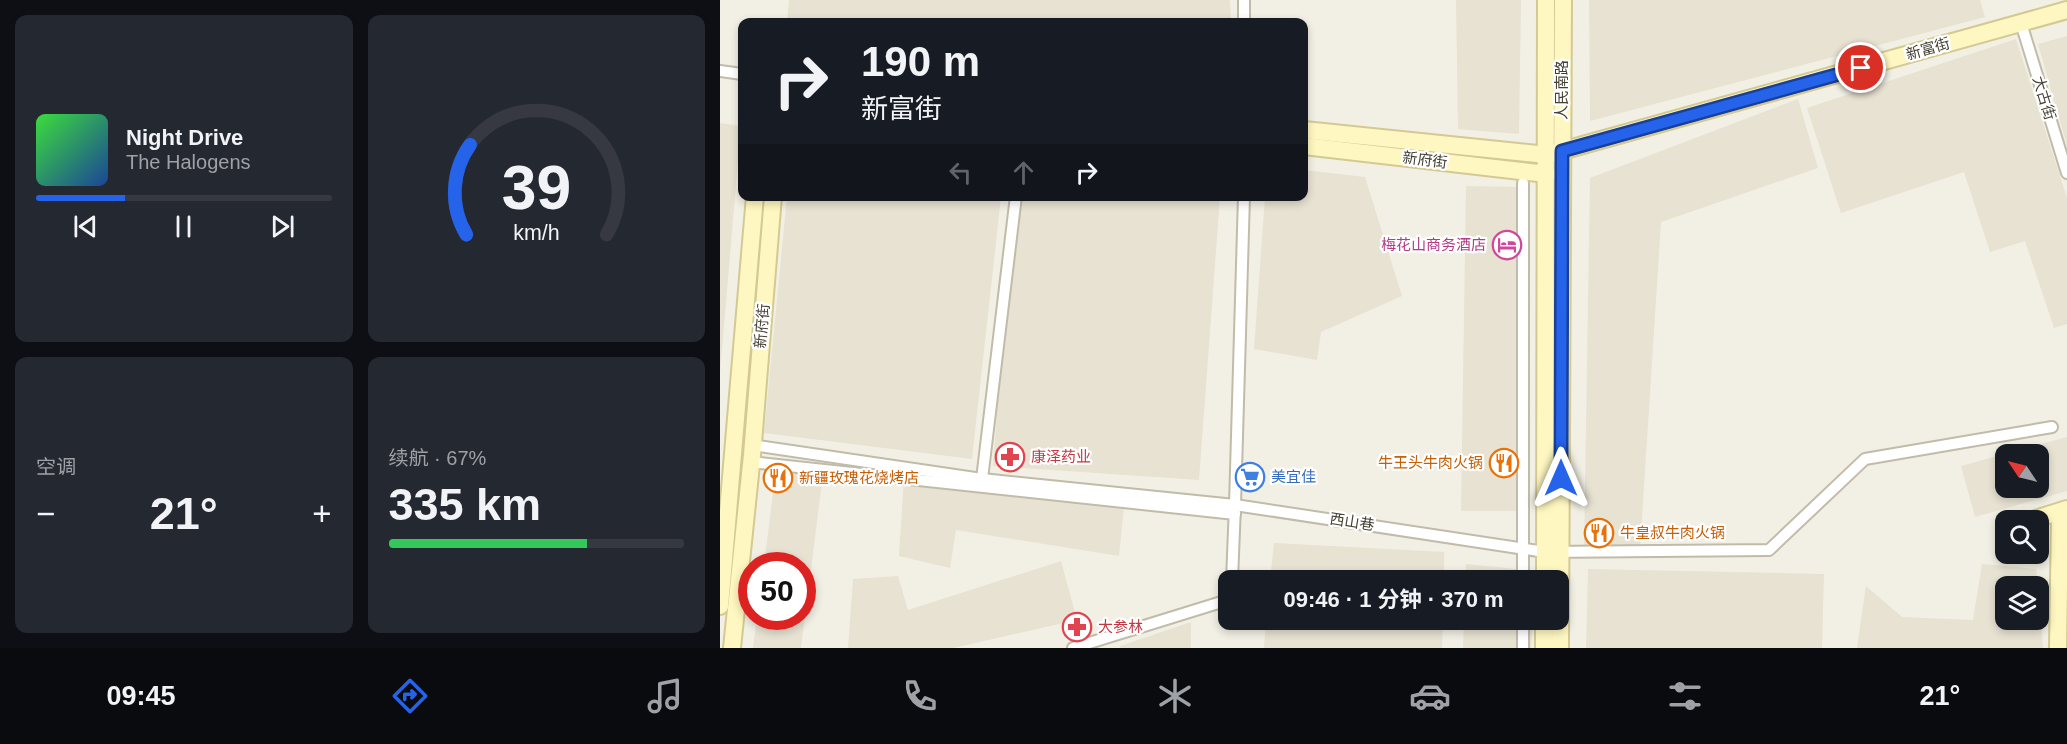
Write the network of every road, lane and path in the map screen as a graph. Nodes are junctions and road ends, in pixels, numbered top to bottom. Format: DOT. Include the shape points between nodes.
graph roads {
  1 [pos="1244,0"];
  2 [pos="1546,0"];
  3 [pos="1563,0"];
  4 [pos="2067,10"];
  5 [pos="1244,18"];
  6 [pos="2021,23"];
  7 [pos="720,71"];
  8 [pos="738,73"];
  9 [pos="1308,130"];
  10 [pos="1308,146"];
  11 [pos="1555,153"];
  12 [pos="2067,173"];
  13 [pos="1547,174"];
  14 [pos="1523,183"];
  15 [pos="755,201"];
  16 [pos="773,201"];
  17 [pos="1015,201"];
  18 [pos="1244,201"];
  19 [pos="2052,427"];
  20 [pos="752,454"];
  21 [pos="982,479"];
  22 [pos="1235,509"];
  23 [pos="2065,515"];
  24 [pos="2049,517"];
  25 [pos="2049,523"];
  26 [pos="1553,552"];
  27 [pos="1232,570"];
  28 [pos="1523,570"];
  29 [pos="1548,570"];
  30 [pos="1218,603"];
  31 [pos="720,606"];
  32 [pos="1523,630"];
  33 [pos="1544,630"];
  34 [pos="1098,645"];
  35 [pos="732,648"];
  36 [pos="1073,648"];
  37 [pos="1523,648"];
  38 [pos="1544,648"];
  39 [pos="1560,648"];
  40 [pos="2058,648"];
  1 -- 5 [label="street"];
  2 -- 11 [label="street, 人民南路"];
  3 -- 11 [label="street, 人民南路"];
  4 -- 6 [label="street, 新富街"];
  6 -- 11 [label="street, 新富街"];
  6 -- 12 [label="street, 大古街"];
  7 -- 8 [label="street"];
  9 -- 11 [label="street, 新府街"];
  10 -- 13 [label="street, 新府街"];
  11 -- 13 [label="street, 人民南路"];
  11 -- 26 [label="street, 人民南路"];
  13 -- 26 [label="street, 人民南路"];
  14 -- 28 [label="street"];
  15 -- 31 [label="street, 新府街"];
  16 -- 20 [label="street, 新府街"];
  17 -- 21 [label="street"];
  18 -- 22 [label="street"];
  19 -- 26 [label="street, 西山巷" via="1865,459 1769,550"];
  20 -- 21 [label="street"];
  20 -- 22 [label="street"];
  20 -- 35 [label="street, 新府街"];
  21 -- 22 [label="street"];
  22 -- 26 [label="street, 西山巷"];
  22 -- 27 [label="street"];
  23 -- 24 [label="street"];
  23 -- 25 [label="street"];
  23 -- 40 [label="street"];
  26 -- 29 [label="street, 人民南路"];
  26 -- 39 [label="street, 人民南路"];
  30 -- 34 [label="street"];
  32 -- 37 [label="street"];
  33 -- 38 [label="street"];
  34 -- 36 [label="street"];
}
